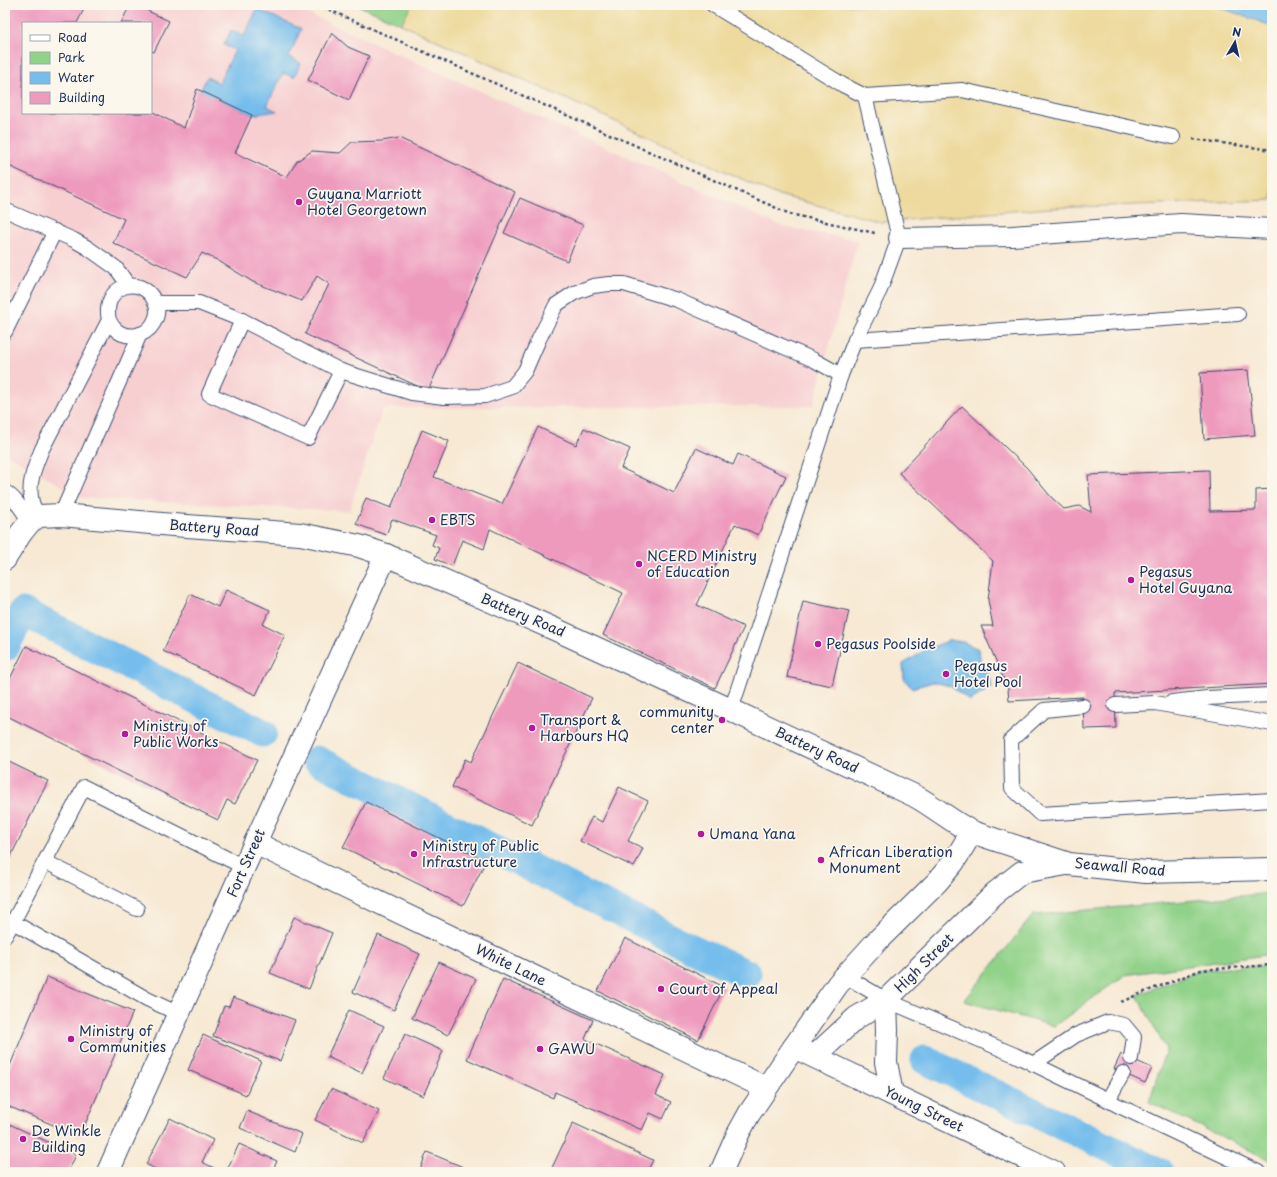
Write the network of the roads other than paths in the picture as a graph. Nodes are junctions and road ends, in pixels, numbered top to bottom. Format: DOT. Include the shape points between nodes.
graph roads {
  1 [pos="713,5"];
  2 [pos="865,96"];
  3 [pos="1173,137"];
  4 [pos="5,210"];
  5 [pos="1272,229"];
  6 [pos="55,231"];
  7 [pos="899,238"];
  8 [pos="126,286"];
  9 [pos="156,303"];
  10 [pos="11,306"];
  11 [pos="1238,314"];
  12 [pos="109,320"];
  13 [pos="242,320"];
  14 [pos="5,332"];
  15 [pos="140,334"];
  16 [pos="855,340"];
  17 [pos="341,371"];
  18 [pos="841,375"];
  19 [pos="5,492"];
  20 [pos="61,515"];
  21 [pos="35,519"];
  22 [pos="386,555"];
  23 [pos="5,559"];
  24 [pos="1272,695"];
  25 [pos="1155,703"];
  26 [pos="1115,705"];
  27 [pos="1083,706"];
  28 [pos="731,710"];
  29 [pos="1272,724"];
  30 [pos="1272,800"];
  31 [pos="972,832"];
  32 [pos="255,843"];
  33 [pos="46,862"];
  34 [pos="1069,864"];
  35 [pos="244,867"];
  36 [pos="1272,870"];
  37 [pos="137,909"];
  38 [pos="13,922"];
  39 [pos="5,936"];
  40 [pos="845,976"];
  41 [pos="886,1000"];
  42 [pos="179,1014"];
  43 [pos="794,1047"];
  44 [pos="814,1056"];
  45 [pos="1131,1058"];
  46 [pos="1033,1064"];
  47 [pos="780,1069"];
  48 [pos="1123,1073"];
  49 [pos="766,1088"];
  50 [pos="892,1094"];
  51 [pos="1108,1100"];
  52 [pos="108,1172"];
  53 [pos="721,1172"];
  54 [pos="1054,1172"];
  55 [pos="1258,1172"];
  1 -- 2 [label="lane"];
  2 -- 3 [label="lane" via="962,90"];
  2 -- 7 [label="lane"];
  4 -- 6 [label="lane"];
  5 -- 7 [label="street" via="1181,224 1012,236"];
  6 -- 8 [label="lane" via="102,257 116,268"];
  6 -- 10 [label="lane"];
  7 -- 16 [label="lane" via="880,290"];
  8 -- 9 [label="lane" via="144,289 152,295"];
  8 -- 12 [label="lane" via="114,293 110,299 107,306"];
  9 -- 13 [label="lane" via="199,303"];
  9 -- 15 [label="lane" via="157,316 154,322 146,332"];
  10 -- 14 [label="lane"];
  11 -- 16 [label="lane"];
  12 -- 15 [label="lane" via="121,333 130,336"];
  12 -- 21 [label="lane" via="33,471 31,486"];
  13 -- 17 [label="lane"];
  13 -- 17 [label="lane" via="209,394 308,438"];
  15 -- 20 [label="lane"];
  16 -- 18 [label="lane"];
  17 -- 18 [label="lane" via="412,393 444,397 485,396 512,387 526,371 538,339 556,304 574,293 593,286 624,284 677,300 814,360"];
  18 -- 28 [label="lane"];
  19 -- 21 [label="lane"];
  20 -- 21 [label="street, Battery Road"];
  20 -- 22 [label="street, Battery Road" via="300,534 359,546"];
  21 -- 23 [label="street" via="21,533"];
  22 -- 28 [label="street, Battery Road"];
  22 -- 32 [label="street, Fort Street"];
  24 -- 25 [label="lane"];
  25 -- 26 [label="lane"];
  25 -- 29 [label="lane"];
  27 -- 30 [label="lane" via="1044,710 1011,740 1012,788 1040,814"];
  28 -- 31 [label="street, Battery Road" via="915,796"];
  31 -- 34 [label="street, Seawall Road"];
  31 -- 40 [label="street" via="953,863 937,882 877,940"];
  32 -- 35 [label="street, Fort Street"];
  32 -- 49 [label="street, White Lane"];
  33 -- 35 [label="lane" via="84,787"];
  33 -- 37 [label="lane"];
  33 -- 38 [label="lane"];
  34 -- 36 [label="street, Seawall Road" via="1146,872"];
  34 -- 41 [label="street, High Street" via="1022,872 994,894"];
  35 -- 42 [label="street, Fort Street"];
  38 -- 39 [label="lane"];
  38 -- 42 [label="lane"];
  40 -- 41 [label="lane"];
  40 -- 43 [label="street"];
  41 -- 44 [label="street, High Street" via="856,1018"];
  41 -- 46 [label="lane"];
  41 -- 50 [label="street" via="886,1062"];
  42 -- 52 [label="street, Fort Street"];
  43 -- 44 [label="street, Young Street"];
  43 -- 47 [label="street"];
  44 -- 47 [label="street, High Street"];
  44 -- 50 [label="street, Young Street"];
  45 -- 46 [label="lane" via="1134,1037 1124,1025 1108,1022 1076,1034"];
  46 -- 51 [label="lane"];
  47 -- 49 [label="street"];
  48 -- 51 [label="lane"];
  49 -- 53 [label="street" via="738,1134"];
  50 -- 54 [label="street, Young Street"];
  51 -- 55 [label="lane"];
}
